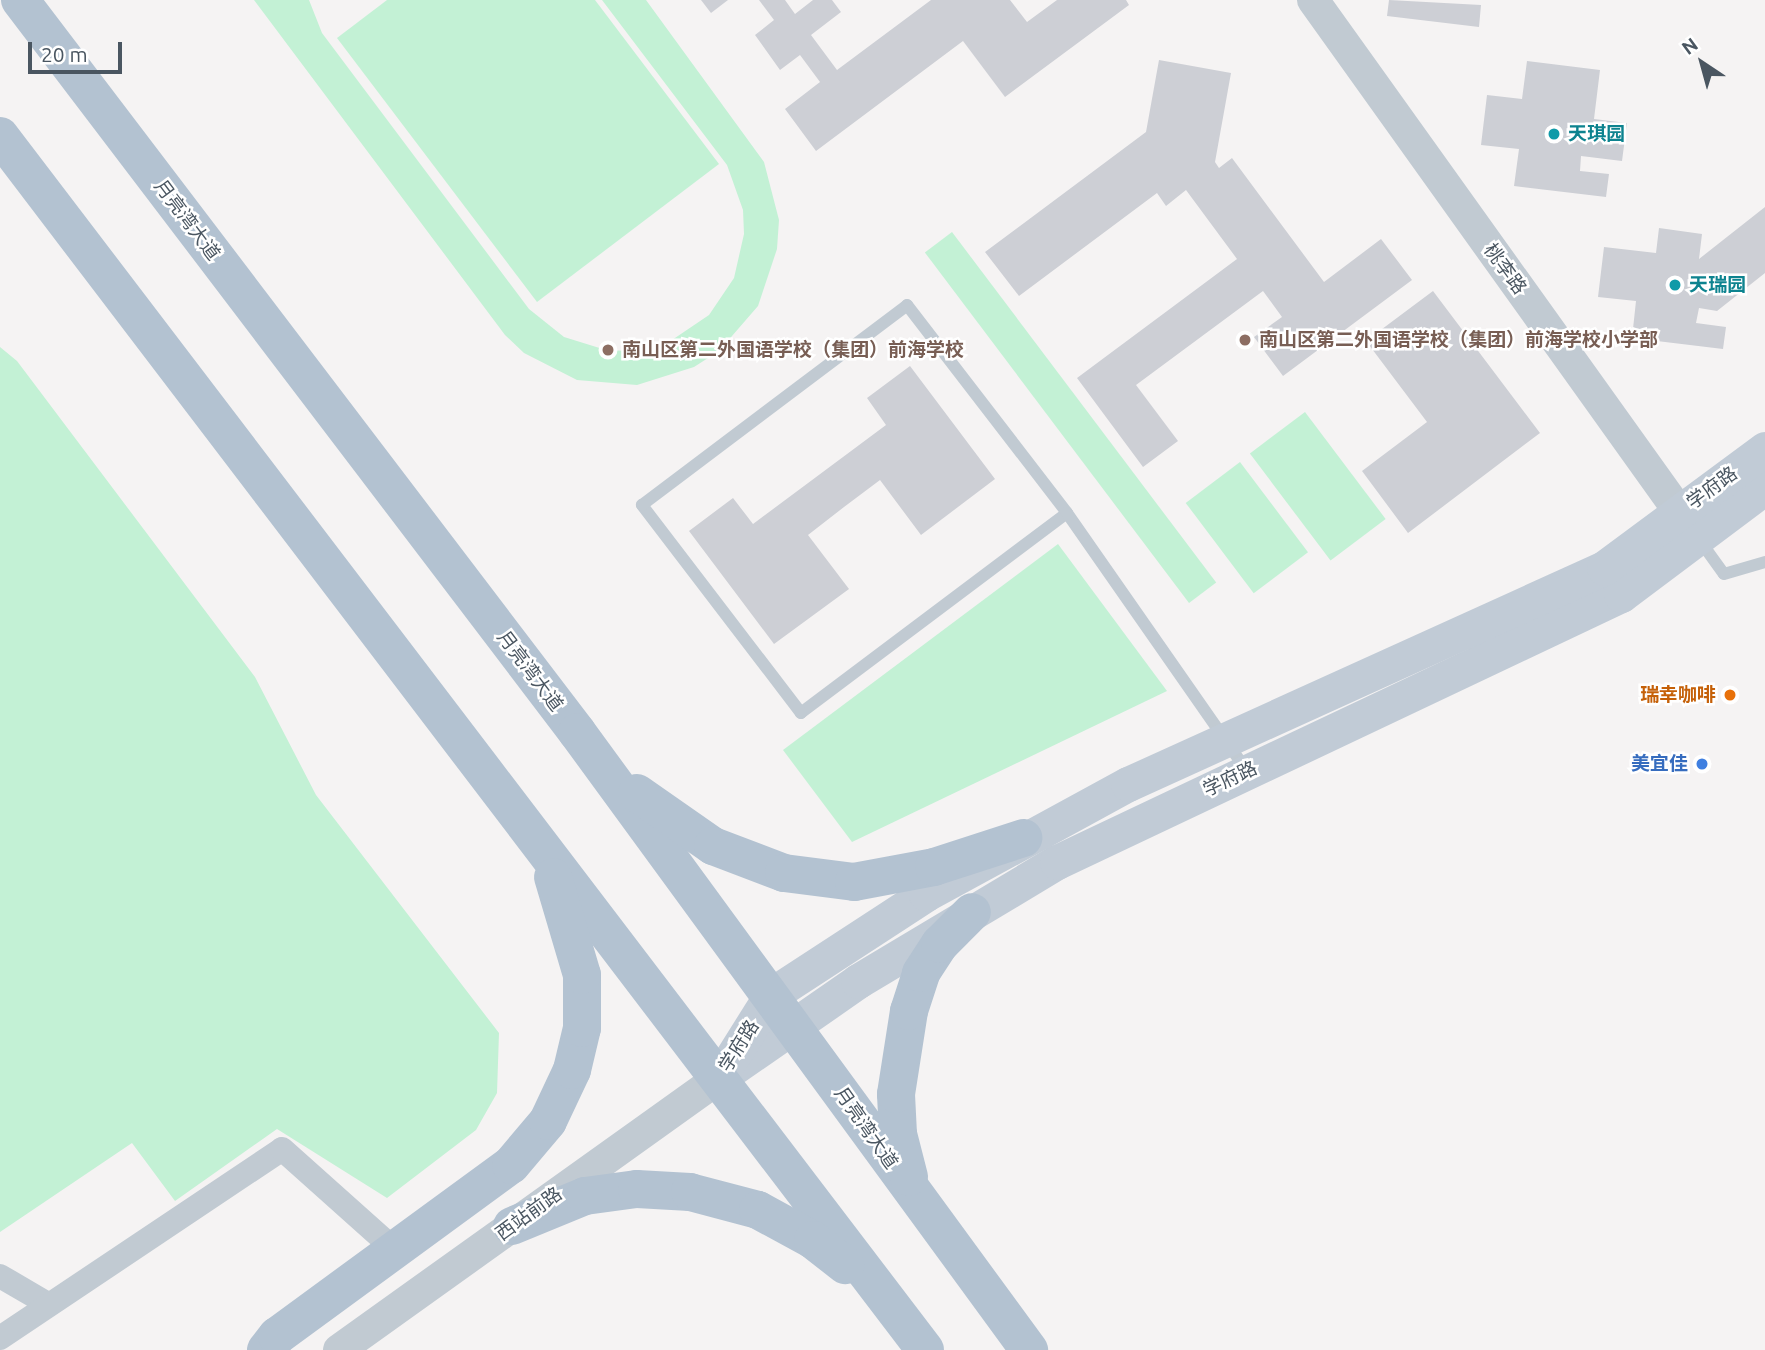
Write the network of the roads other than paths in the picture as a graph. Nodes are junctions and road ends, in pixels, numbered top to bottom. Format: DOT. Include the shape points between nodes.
graph roads {
  1 [pos="20,0"];
  2 [pos="1312,0"];
  3 [pos="0,136"];
  4 [pos="1765,449"];
  5 [pos="1765,488"];
  6 [pos="1067,513"];
  7 [pos="1688,525"];
  8 [pos="1765,562"];
  9 [pos="577,732"];
  10 [pos="1225,740"];
  11 [pos="1247,771"];
  12 [pos="1023,838"];
  13 [pos="540,842"];
  14 [pos="972,912"];
  15 [pos="782,1010"];
  16 [pos="719,1078"];
  17 [pos="919,1202"];
  18 [pos="512,1226"];
  19 [pos="395,1250"];
  20 [pos="0,1276"];
  21 [pos="883,1294"];
  22 [pos="48,1304"];
  23 [pos="0,1338"];
  24 [pos="265,1350"];
  25 [pos="339,1350"];
  26 [pos="925,1350"];
  27 [pos="1029,1350"];
  1 -- 9 [label="main road, 月亮湾大道"];
  2 -- 7 [label="street, 桃李路"];
  3 -- 13 [label="main road"];
  4 -- 7 [label="main road, 学府路"];
  5 -- 7 [label="main road, 学府路"];
  6 -- 6 [label="lane" via="907,305 642,505 801,713"];
  6 -- 10 [label="lane"];
  7 -- 8 [label="lane" via="1724,574"];
  7 -- 10 [label="main road, 学府路" via="1604,568"];
  7 -- 11 [label="main road, 学府路" via="1621,595"];
  9 -- 12 [label="main road" via="649,804 713,846 784,873 854,882 934,867"];
  9 -- 15 [label="main road, 月亮湾大道"];
  10 -- 11 [label="lane"];
  10 -- 12 [label="main road, 学府路"];
  11 -- 14 [label="main road, 学府路" via="1057,862"];
  12 -- 15 [label="main road, 学府路" via="926,894"];
  13 -- 16 [label="main road"];
  13 -- 19 [label="main road" via="566,911 582,975 582,1028 572,1070 548,1121 511,1165"];
  14 -- 15 [label="main road, 学府路"];
  14 -- 17 [label="main road" via="940,944 921,973 901,1047 898,1134"];
  15 -- 16 [label="main road, 学府路"];
  15 -- 17 [label="main road, 月亮湾大道"];
  16 -- 18 [label="street, 西站前路"];
  16 -- 21 [label="main road"];
  17 -- 27 [label="main road, 月亮湾大道"];
  18 -- 21 [label="main road" via="585,1196 637,1189 690,1192 758,1210 813,1240"];
  18 -- 25 [label="street, 西站前路"];
  19 -- 22 [label="street" via="282,1149"];
  19 -- 24 [label="main road" via="277,1336"];
  20 -- 22 [label="street"];
  21 -- 26 [label="main road"];
  22 -- 23 [label="street"];
}
